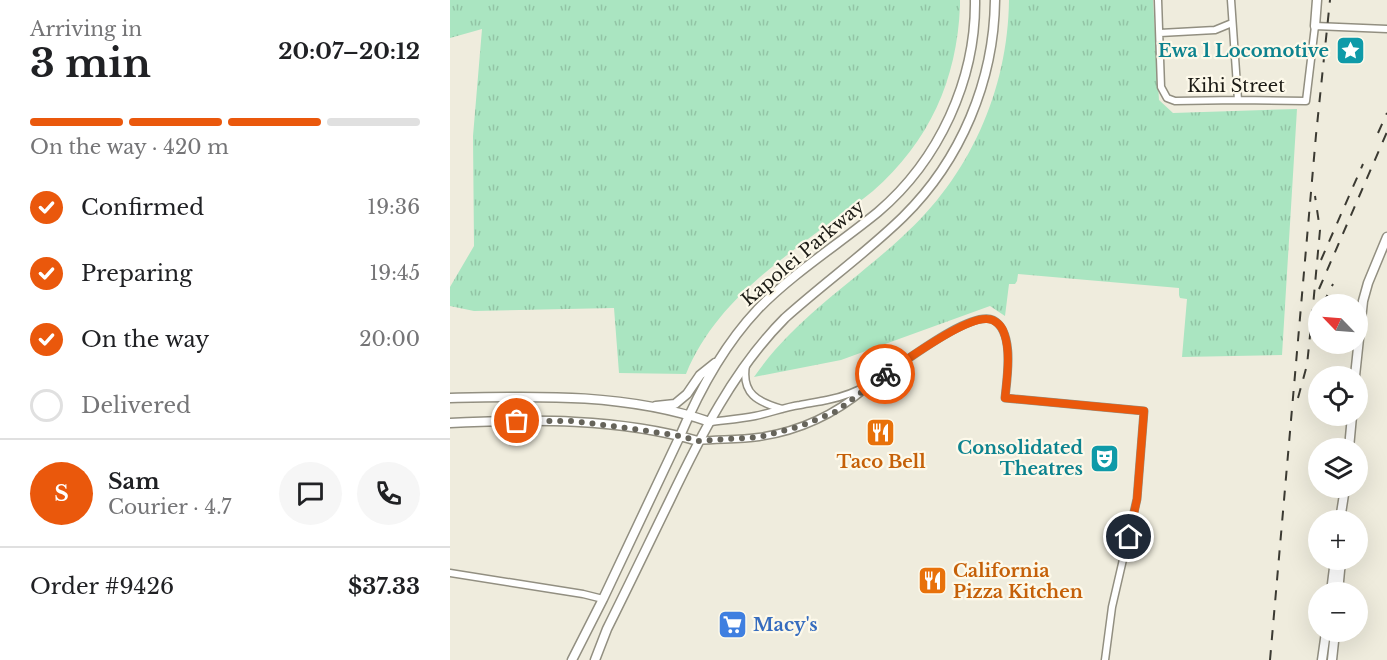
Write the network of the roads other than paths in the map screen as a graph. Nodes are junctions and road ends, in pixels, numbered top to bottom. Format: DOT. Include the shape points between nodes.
graph roads {
  1 [pos="975,0"];
  2 [pos="995,0"];
  3 [pos="1158,0"];
  4 [pos="1231,0"];
  5 [pos="1317,0"];
  6 [pos="1232,23"];
  7 [pos="1315,26"];
  8 [pos="1387,29"];
  9 [pos="1160,33"];
  10 [pos="1238,100"];
  11 [pos="1387,237"];
  12 [pos="720,358"];
  13 [pos="747,363"];
  14 [pos="1356,366"];
  15 [pos="873,382"];
  16 [pos="450,398"];
  17 [pos="647,407"];
  18 [pos="782,409"];
  19 [pos="689,415"];
  20 [pos="710,422"];
  21 [pos="450,423"];
  22 [pos="680,436"];
  23 [pos="698,441"];
  24 [pos="450,573"];
  25 [pos="603,598"];
  26 [pos="1325,642"];
  27 [pos="1334,642"];
  28 [pos="572,660"];
  29 [pos="595,660"];
  30 [pos="1105,660"];
  31 [pos="1322,660"];
  32 [pos="1332,660"];
  1 -- 12 [label="main road, Kapolei Parkway" via="973,39 962,86 950,117 924,161 885,206 760,308"];
  2 -- 13 [label="main road, Kapolei Parkway" via="992,44 980,94 959,143 940,174 891,228 785,318"];
  3 -- 9 [label="street"];
  4 -- 6 [label="street"];
  5 -- 7 [label="main road"];
  6 -- 9 [label="street" via="1215,30"];
  6 -- 10 [label="street"];
  7 -- 8 [label="street"];
  7 -- 10 [label="street, Kihi Street" via="1306,101"];
  9 -- 10 [label="street, Kihi Street" via="1161,87 1167,98"];
  11 -- 14 [label="main road" via="1363,301"];
  12 -- 17 [label="main road" via="675,404"];
  12 -- 19 [label="main road, Kapolei Parkway"];
  13 -- 18 [label="street" via="745,378 751,394"];
  13 -- 20 [label="main road, Kapolei Parkway"];
  15 -- 18 [label="street" via="834,399"];
  15 -- 23 [label="street" via="837,411 801,426 760,437"];
  15 -- 30 [label="street" via="945,335 987,319 999,324 1005,336 1005,398 1144,411 1136,508 1112,607"];
  16 -- 17 [label="main road" via="575,397"];
  17 -- 19 [label="main road"];
  18 -- 20 [label="street"];
  19 -- 20 [label="main road"];
  19 -- 22 [label="main road, Kapolei Parkway"];
  20 -- 23 [label="main road, Kapolei Parkway"];
  21 -- 22 [label="main road" via="573,421"];
  22 -- 23 [label="main road"];
  22 -- 25 [label="main road, Kapolei Parkway"];
  23 -- 29 [label="main road, Kapolei Parkway"];
  24 -- 25 [label="street"];
  25 -- 28 [label="main road, Kapolei Parkway"];
  26 -- 31 [label="main road"];
  27 -- 32 [label="main road"];
}
